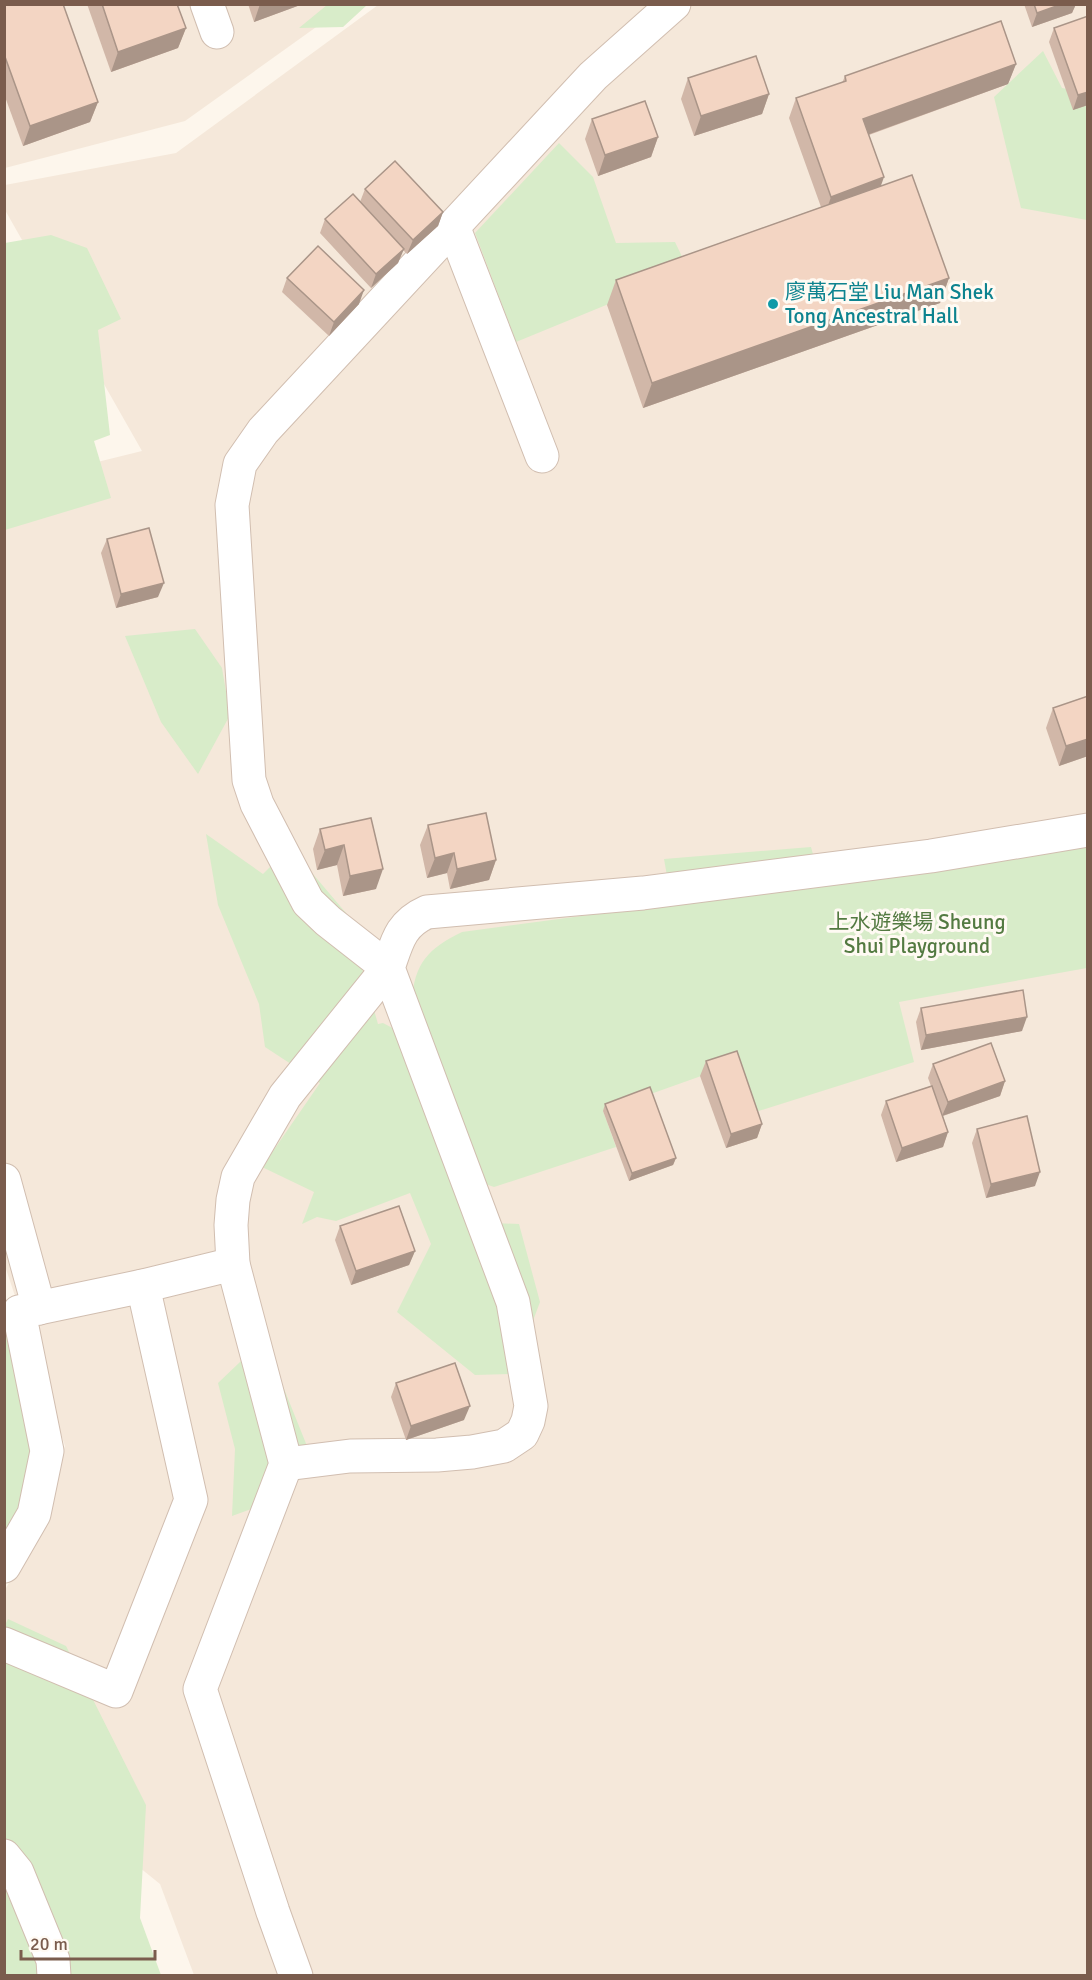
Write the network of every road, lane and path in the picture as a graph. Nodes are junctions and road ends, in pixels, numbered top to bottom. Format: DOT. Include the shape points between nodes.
graph roads {
  1 [pos="674,4"];
  2 [pos="453,226"];
  3 [pos="542,456"];
  4 [pos="1088,830"];
  5 [pos="388,968"];
  6 [pos="4,1180"];
  7 [pos="233,1264"];
  8 [pos="143,1286"];
  9 [pos="39,1308"];
  10 [pos="286,1464"];
  11 [pos="4,1566"];
  12 [pos="4,1644"];
  13 [pos="4,1856"];
  14 [pos="54,1976"];
  15 [pos="296,1976"];
  1 -- 2 [label="street" via="593,76"];
  2 -- 3 [label="street"];
  2 -- 5 [label="street" via="263,431 240,464 232,505 249,780 308,902"];
  4 -- 5 [label="street" via="931,856 654,891 427,912 403,929"];
  5 -- 7 [label="street" via="285,1096 238,1177 231,1225"];
  5 -- 10 [label="street" via="513,1302 531,1406 528,1421 522,1434 504,1446 472,1452 350,1456"];
  6 -- 9 [label="street"];
  7 -- 8 [label="street"];
  7 -- 10 [label="street"];
  8 -- 9 [label="street"];
  8 -- 12 [label="street" via="191,1500 116,1691"];
  9 -- 11 [label="street" via="19,1312 47,1451 34,1514"];
  10 -- 15 [label="street" via="200,1689"];
  13 -- 14 [label="street" via="17,1872 52,1960"];
}
